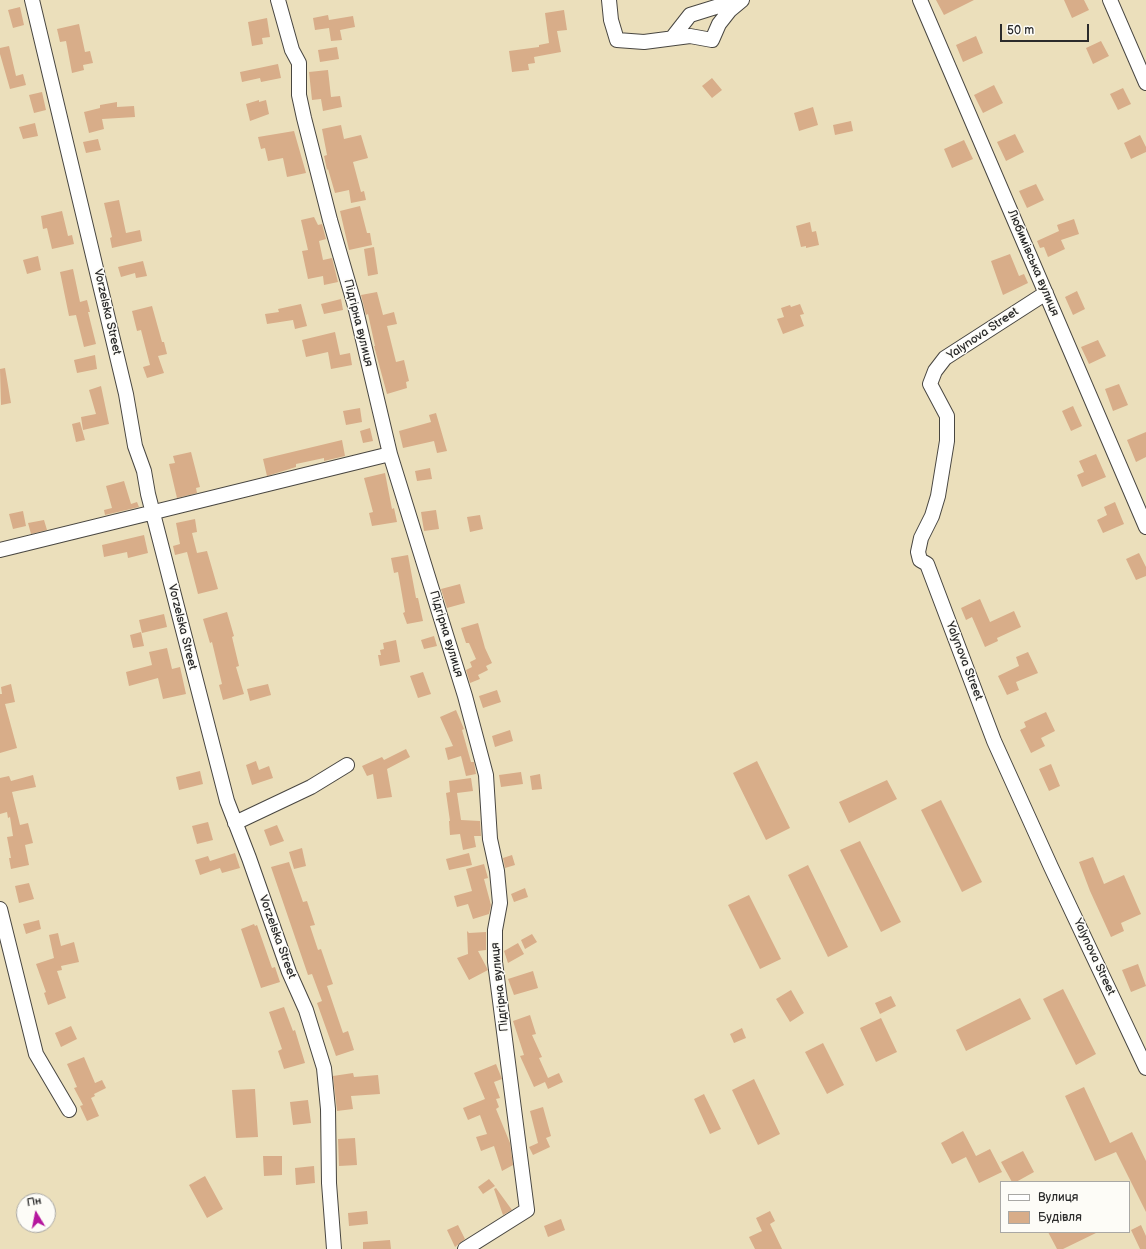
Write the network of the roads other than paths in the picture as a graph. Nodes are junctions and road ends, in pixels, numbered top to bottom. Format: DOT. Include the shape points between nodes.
graph roads {
  1 [pos="32,0"];
  2 [pos="278,0"];
  3 [pos="609,0"];
  4 [pos="741,0"];
  5 [pos="920,0"];
  6 [pos="1110,0"];
  7 [pos="672,38"];
  8 [pos="1146,82"];
  9 [pos="1046,293"];
  10 [pos="390,454"];
  11 [pos="153,512"];
  12 [pos="1146,527"];
  13 [pos="0,550"];
  14 [pos="347,765"];
  15 [pos="235,823"];
  16 [pos="0,909"];
  17 [pos="1144,1059"];
  18 [pos="69,1110"];
  19 [pos="334,1249"];
  20 [pos="466,1249"];
  1 -- 11 [label="street, Vorzelska Street" via="126,394 135,446 144,471"];
  2 -- 10 [label="street, Підгірна вулиця" via="292,50 299,62 299,94 304,118 355,306"];
  3 -- 7 [label="street" via="617,40 644,42"];
  4 -- 7 [label="street" via="690,16"];
  4 -- 7 [label="street" via="719,24 712,40 690,36"];
  5 -- 9 [label="street, Любимівська вулиця"];
  6 -- 8 [label="street"];
  9 -- 12 [label="street, Любимівська вулиця"];
  9 -- 17 [label="street, Yalynova Street" via="945,358 935,371 930,384 947,416 947,441 938,496 932,516 920,538 918,552 920,560 927,564 994,740 1051,868"];
  10 -- 11 [label="street"];
  10 -- 20 [label="street, Підгірна вулиця" via="465,696 486,775 490,839 497,871 500,903 495,930 495,962 527,1210"];
  11 -- 13 [label="street"];
  11 -- 15 [label="street, Vorzelska Street" via="221,778"];
  14 -- 15 [label="street" via="311,787"];
  15 -- 19 [label="street, Vorzelska Street" via="289,972 306,1010 324,1068"];
  16 -- 18 [label="street" via="36,1054"];
}
